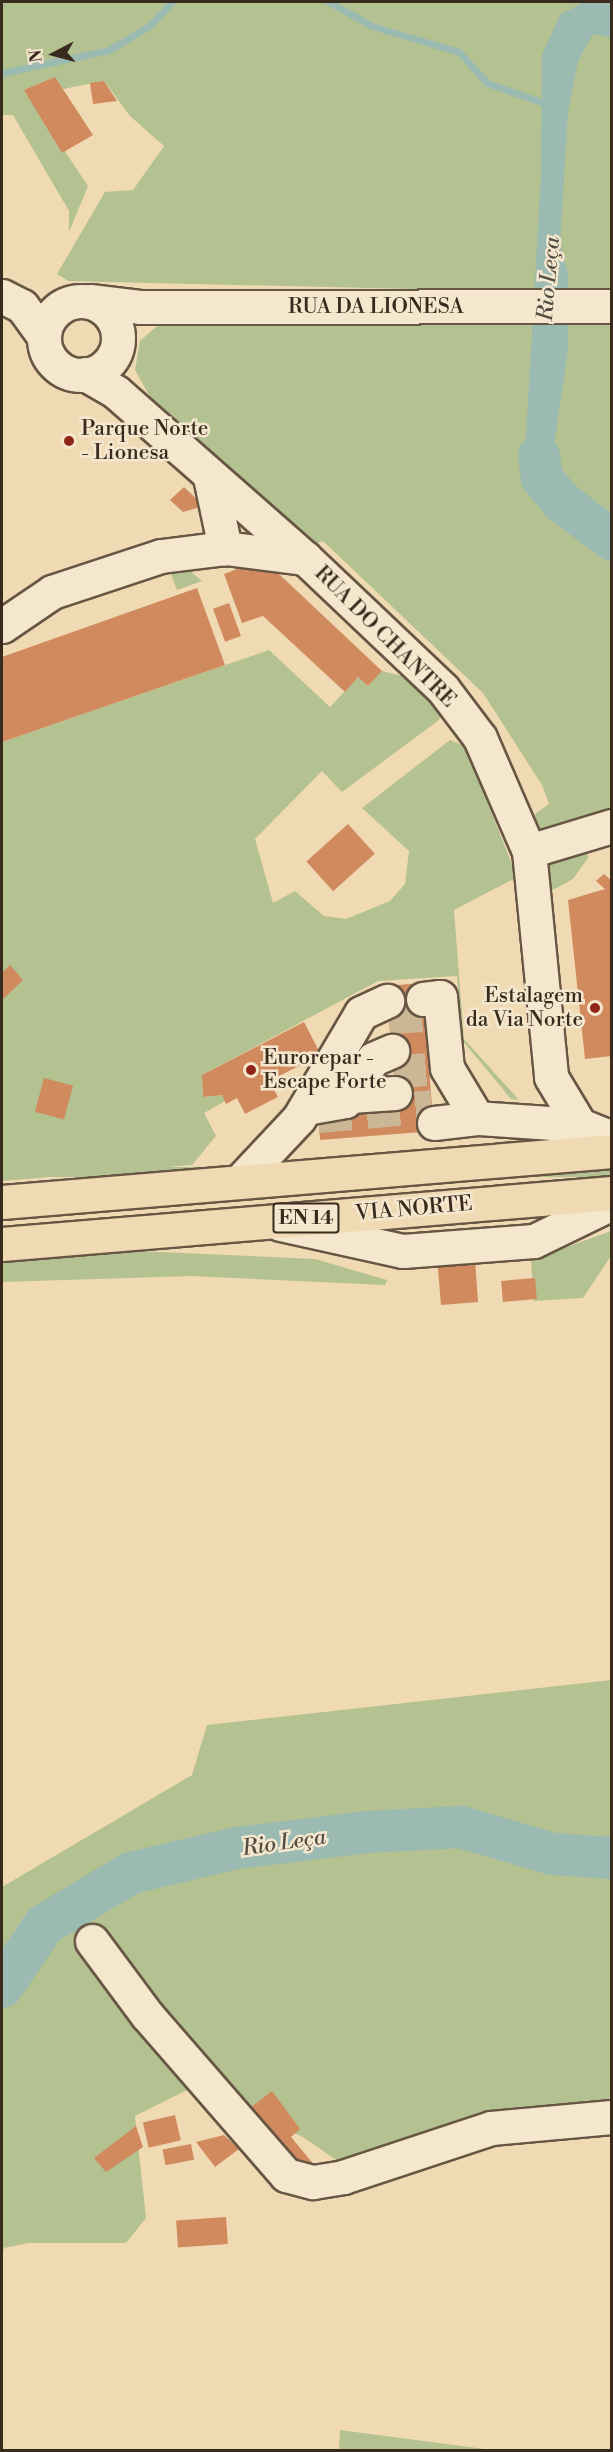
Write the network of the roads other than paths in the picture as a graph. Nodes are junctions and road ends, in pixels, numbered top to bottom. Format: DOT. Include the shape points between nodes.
graph roads {
  1 [pos="12,301"];
  2 [pos="76,304"];
  3 [pos="600,306"];
  4 [pos="44,336"];
  5 [pos="113,341"];
  6 [pos="210,477"];
  7 [pos="225,548"];
  8 [pos="305,558"];
  9 [pos="2,626"];
  10 [pos="612,826"];
  11 [pos="529,851"];
  12 [pos="388,1009"];
  13 [pos="430,1009"];
  14 [pos="378,1077"];
  15 [pos="551,1077"];
  16 [pos="306,1122"];
  17 [pos="525,1122"];
  18 [pos="580,1125"];
  19 [pos="612,1138"];
  20 [pos="612,1150"];
  21 [pos="239,1182"];
  22 [pos="612,1193"];
  23 [pos="2,1202"];
  24 [pos="612,1203"];
  25 [pos="269,1221"];
  26 [pos="2,1244"];
  27 [pos="92,1941"];
  28 [pos="612,2118"];
  1 -- 2 [label="street"];
  1 -- 4 [label="street"];
  2 -- 4 [label="street" via="51,316"];
  2 -- 5 [label="street" via="108,312"];
  3 -- 5 [label="street, RUA DA LIONESA" via="497,308"];
  4 -- 5 [label="street" via="53,361 67,372"];
  5 -- 6 [label="street, RUA DO CHANTRE" via="116,392"];
  6 -- 7 [label="street"];
  6 -- 8 [label="street, RUA DO CHANTRE"];
  7 -- 8 [label="street"];
  7 -- 9 [label="street" via="161,556 86,579 44,597"];
  8 -- 11 [label="street, RUA DO CHANTRE" via="443,689 480,738"];
  10 -- 11 [label="street"];
  11 -- 15 [label="street, RUA DO CHANTRE"];
  12 -- 16 [label="street" via="356,1019"];
  13 -- 17 [label="street" via="444,1086"];
  14 -- 16 [label="street"];
  15 -- 17 [label="street" via="545,1097"];
  15 -- 18 [label="street, RUA DO CHANTRE"];
  16 -- 21 [label="street"];
  17 -- 18 [label="street"];
  18 -- 19 [label="street"];
  20 -- 21 [label="highway, VIA NORTE / EN 14"];
  21 -- 23 [label="highway, VIA NORTE / EN 14"];
  22 -- 25 [label="highway, VIA NORTE / EN 14"];
  24 -- 25 [label="street" via="534,1241 404,1251"];
  25 -- 26 [label="highway, VIA NORTE / EN 14"];
  27 -- 28 [label="street" via="147,2015 286,2175 313,2182 343,2177 490,2128"];
}
